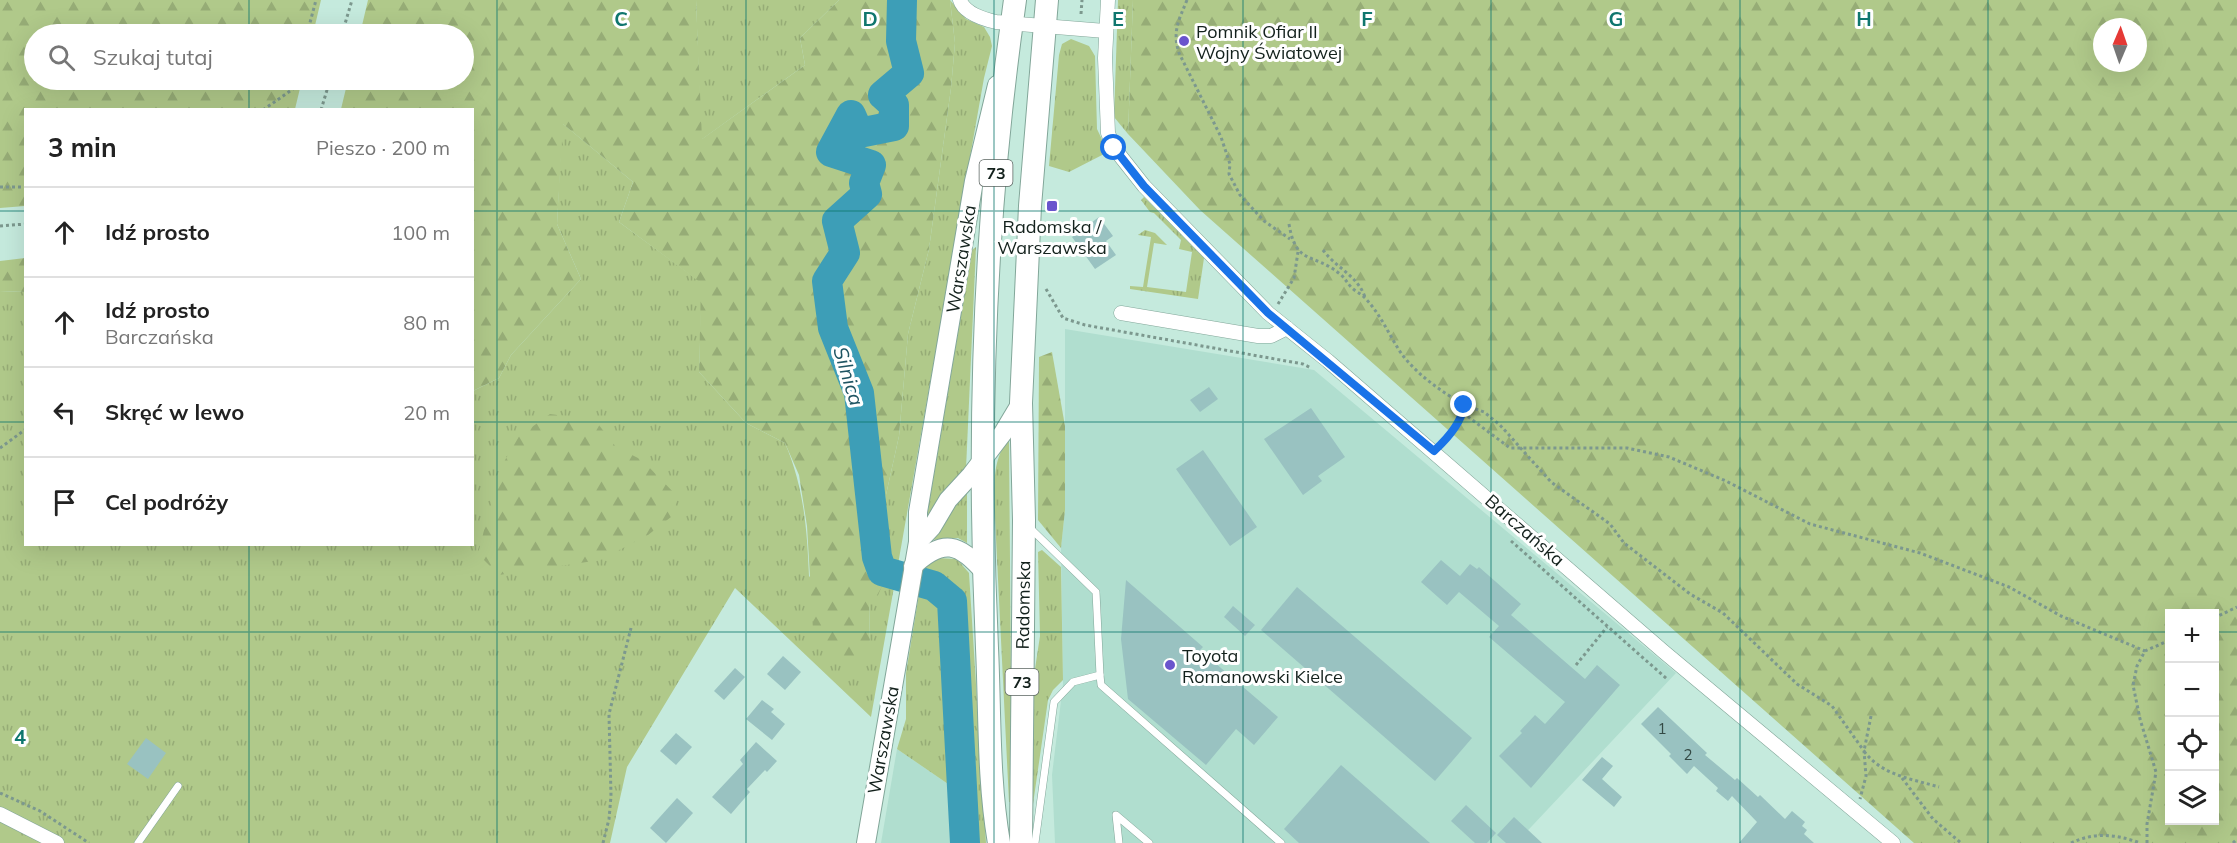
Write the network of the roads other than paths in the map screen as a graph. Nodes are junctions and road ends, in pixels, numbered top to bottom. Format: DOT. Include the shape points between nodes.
graph roads {
  1 [pos="960,0"];
  2 [pos="1015,0"];
  3 [pos="1047,0"];
  4 [pos="1108,0"];
  5 [pos="1011,23"];
  6 [pos="1044,26"];
  7 [pos="1105,31"];
  8 [pos="1007,57"];
  9 [pos="1121,313"];
  10 [pos="1287,328"];
  11 [pos="1021,403"];
  12 [pos="983,459"];
  13 [pos="1024,520"];
  14 [pos="918,542"];
  15 [pos="913,566"];
  16 [pos="984,572"];
  17 [pos="1100,675"];
  18 [pos="178,786"];
  19 [pos="0,813"];
  20 [pos="57,843"];
  21 [pos="138,843"];
  22 [pos="866,843"];
  23 [pos="999,843"];
  24 [pos="1021,843"];
  25 [pos="1035,843"];
  26 [pos="1119,843"];
  27 [pos="1149,843"];
  28 [pos="1281,843"];
  29 [pos="1893,843"];
  1 -- 5 [label="street" via="980,18"];
  2 -- 5 [label="main road, 73"];
  3 -- 6 [label="main road, 73"];
  4 -- 7 [label="street, Barczańska"];
  5 -- 6 [label="street"];
  5 -- 8 [label="main road, 73"];
  6 -- 7 [label="street"];
  6 -- 11 [label="main road, 73"];
  7 -- 10 [label="street, Barczańska" via="1105,116 1114,148 1144,186"];
  8 -- 12 [label="main road, Warszawska / 73" via="987,289"];
  8 -- 14 [label="street, Warszawska" via="992,98 974,181 918,512"];
  9 -- 10 [label="street" via="1258,336 1271,336"];
  10 -- 29 [label="street, Barczańska"];
  11 -- 12 [label="street, Warszawska"];
  11 -- 13 [label="main road, Radomska / 73"];
  12 -- 14 [label="street, Warszawska"];
  12 -- 16 [label="main road, Warszawska / 73"];
  13 -- 17 [label="lane" via="1096,592"];
  13 -- 24 [label="main road, Radomska / 73"];
  14 -- 15 [label="street, Warszawska"];
  15 -- 16 [label="street" via="926,554 949,547 971,557"];
  15 -- 22 [label="street, Warszawska"];
  16 -- 23 [label="main road, Radomska / 73"];
  17 -- 25 [label="lane" via="1073,682 1054,702"];
  17 -- 28 [label="lane" via="1101,685"];
  18 -- 21 [label="lane"];
  19 -- 20 [label="street"];
  26 -- 27 [label="lane" via="1116,815"];
}
